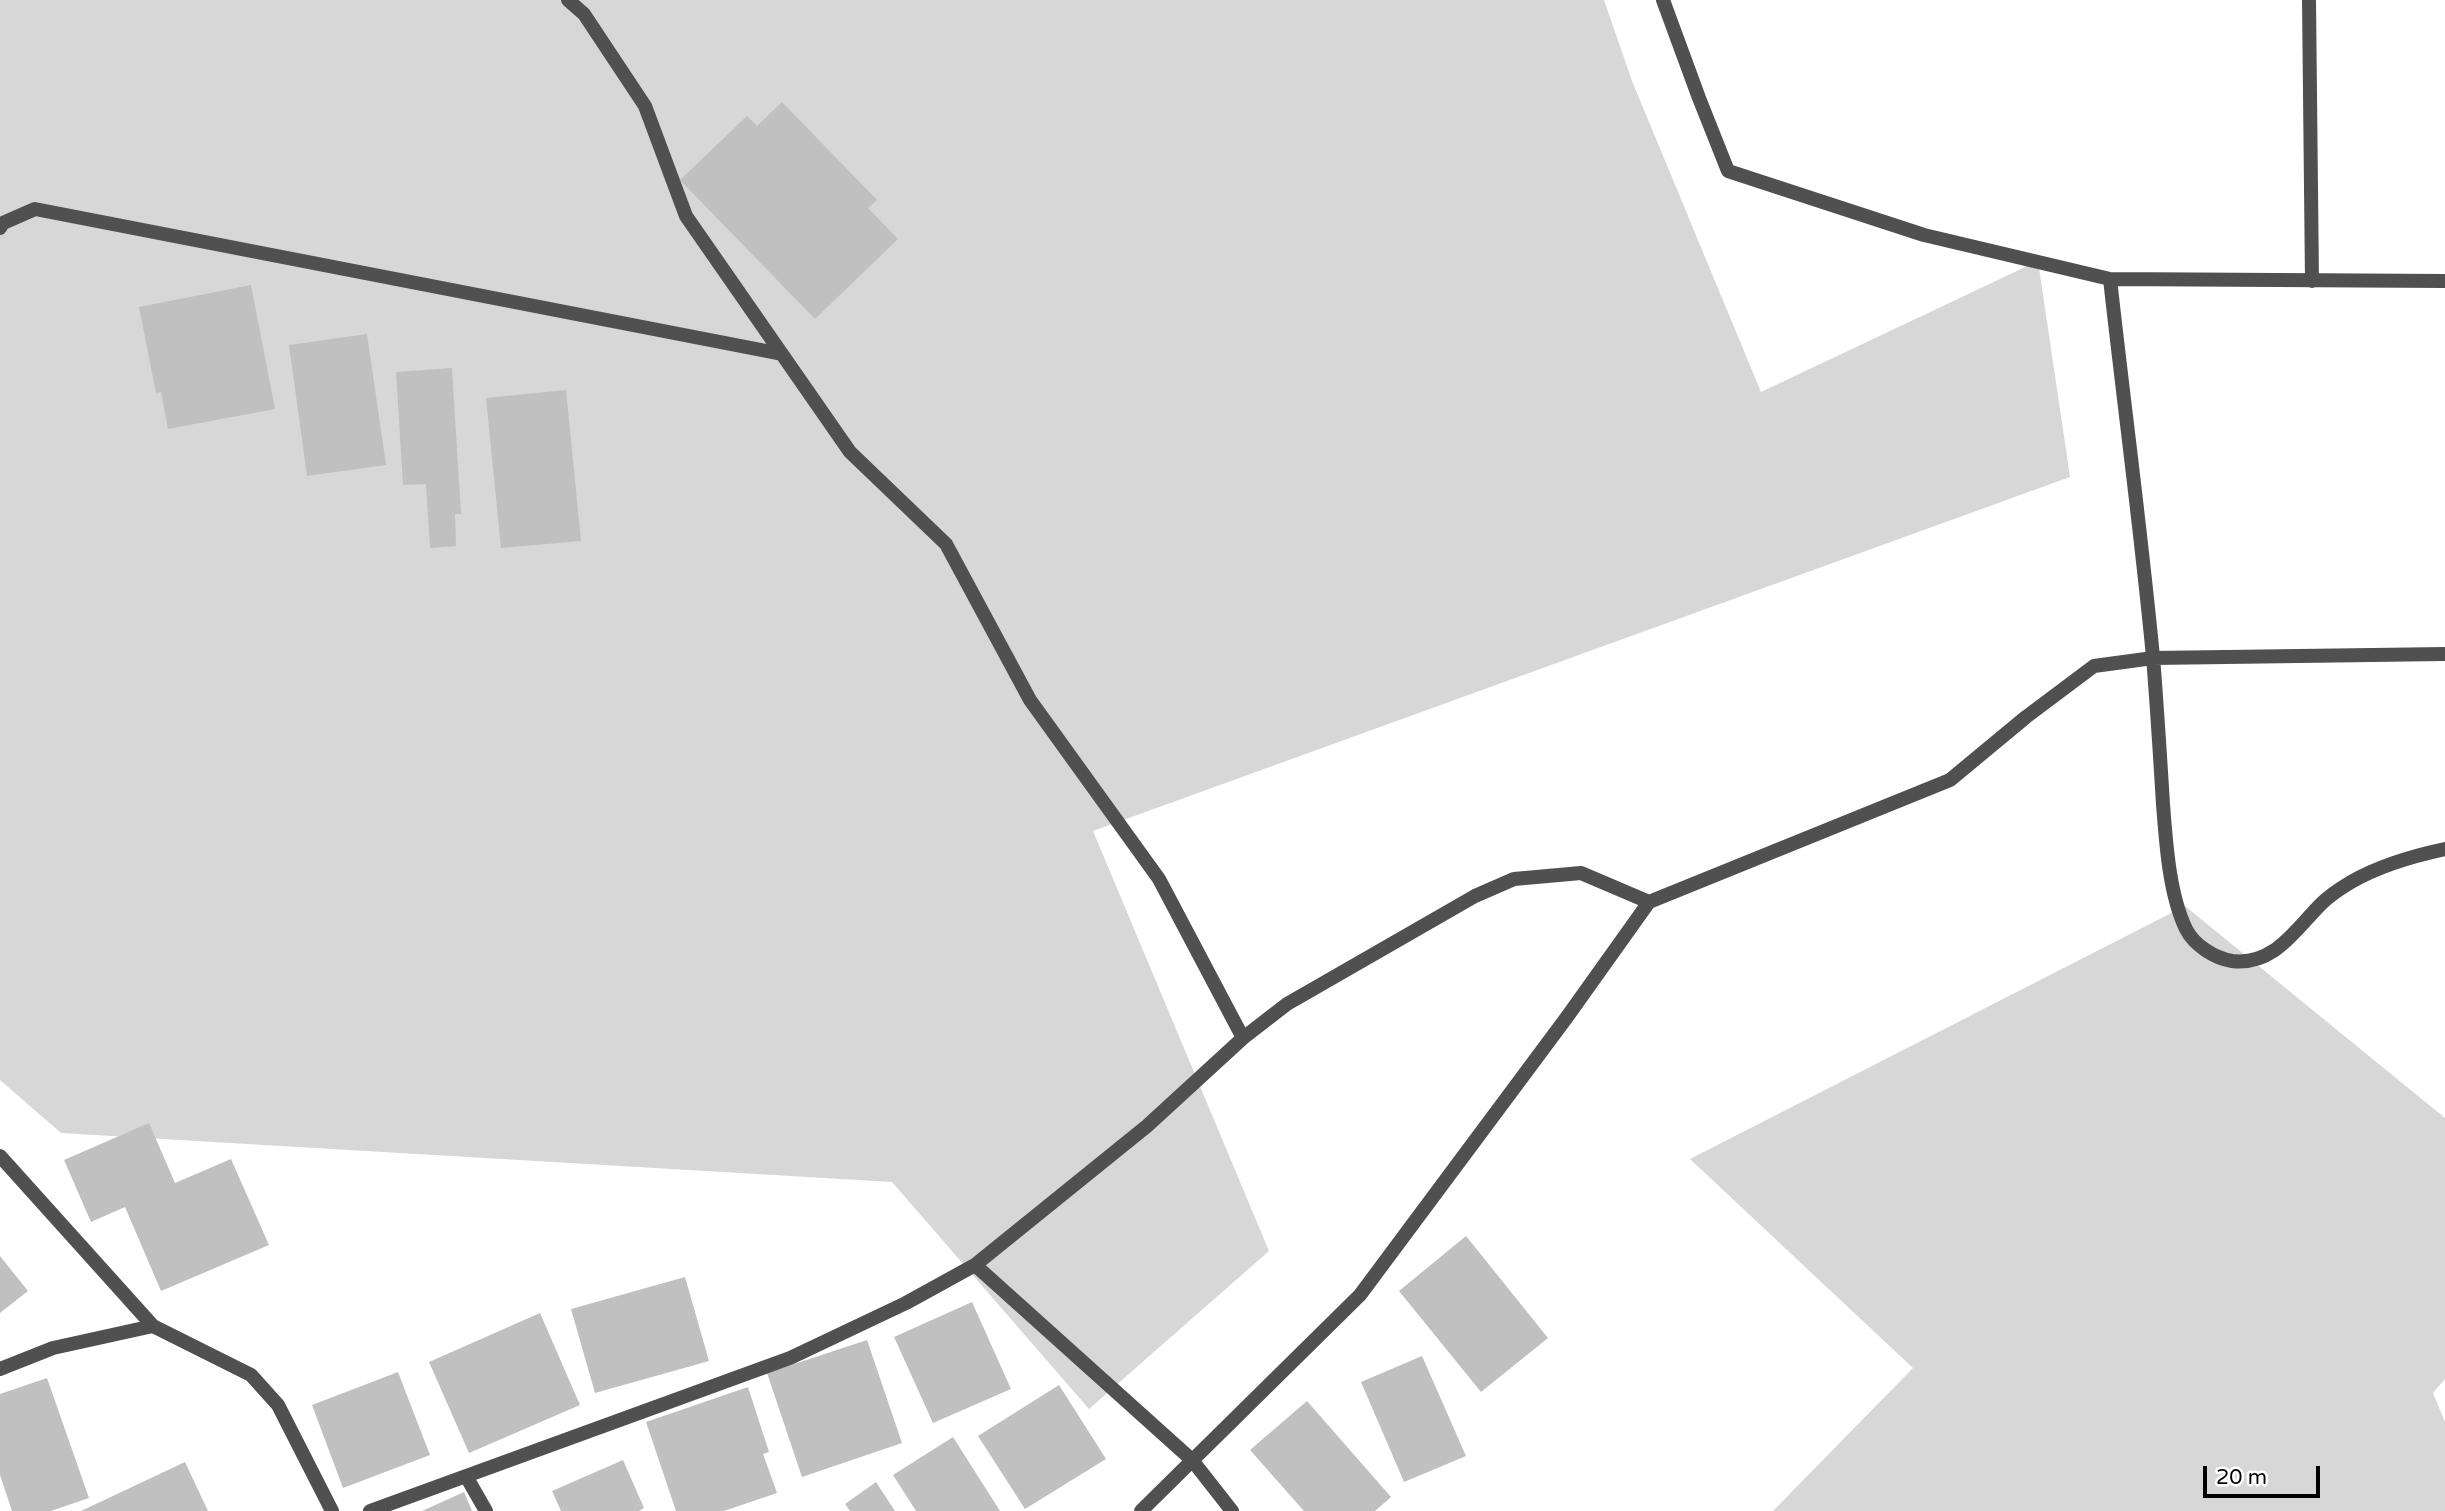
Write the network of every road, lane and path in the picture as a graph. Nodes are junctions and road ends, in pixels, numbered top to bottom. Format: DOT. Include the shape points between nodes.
graph roads {
  1 [pos="568,0"];
  2 [pos="1663,0"];
  3 [pos="2309,0"];
  4 [pos="0,228"];
  5 [pos="2110,279"];
  6 [pos="2312,281"];
  7 [pos="2445,281"];
  8 [pos="782,354"];
  9 [pos="2445,654"];
  10 [pos="2153,658"];
  11 [pos="2445,849"];
  12 [pos="1649,902"];
  13 [pos="1243,1038"];
  14 [pos="0,1156"];
  15 [pos="975,1265"];
  16 [pos="153,1326"];
  17 [pos="0,1369"];
  18 [pos="1192,1460"];
  19 [pos="466,1476"];
  20 [pos="332,1511"];
  21 [pos="370,1511"];
  22 [pos="486,1511"];
  23 [pos="1141,1511"];
  24 [pos="1232,1511"];
  1 -- 8 [label="street" via="584,14 645,106 686,216"];
  2 -- 5 [label="street" via="1728,171 1924,235"];
  3 -- 6 [label="street"];
  4 -- 8 [label="street" via="36,209"];
  5 -- 6 [label="street"];
  5 -- 10 [label="street"];
  6 -- 7 [label="street"];
  8 -- 13 [label="street" via="850,452 946,544 1030,700 1159,879"];
  9 -- 10 [label="street"];
  10 -- 11 [label="street" via="2172,883 2186,930 2212,954 2248,961 2265,956 2281,947 2323,902 2350,883 2378,868"];
  10 -- 12 [label="street" via="2094,666 1950,780"];
  12 -- 13 [label="street" via="1581,873 1514,879 1475,896 1287,1004"];
  12 -- 18 [label="street" via="1360,1295"];
  13 -- 15 [label="street" via="1147,1126"];
  14 -- 16 [label="street"];
  15 -- 18 [label="street"];
  15 -- 19 [label="street" via="790,1358"];
  16 -- 17 [label="street" via="53,1348"];
  16 -- 20 [label="street" via="251,1375 278,1405"];
  18 -- 23 [label="street"];
  18 -- 24 [label="street"];
  19 -- 21 [label="street"];
  19 -- 22 [label="street"];
}
